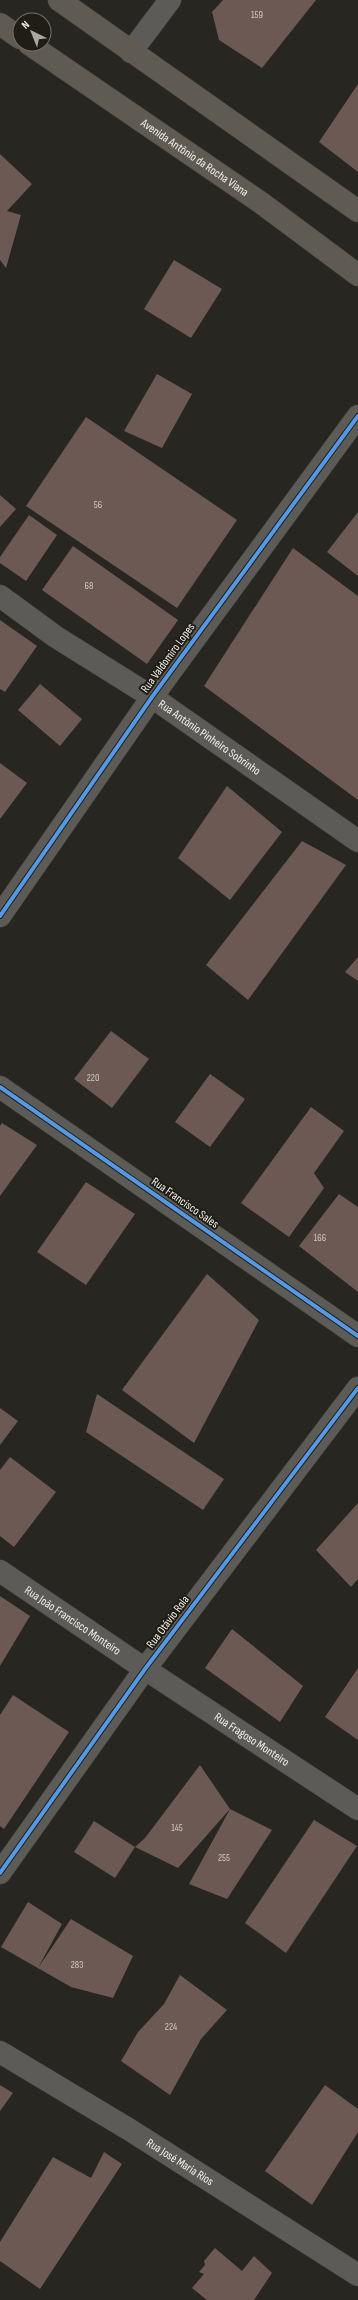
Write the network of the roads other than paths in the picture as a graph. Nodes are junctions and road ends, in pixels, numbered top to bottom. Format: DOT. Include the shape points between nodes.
graph roads {
  1 [pos="59,0"];
  2 [pos="170,0"];
  3 [pos="0,24"];
  4 [pos="12,32"];
  5 [pos="41,52"];
  6 [pos="131,52"];
  7 [pos="358,211"];
  8 [pos="358,275"];
  9 [pos="358,416"];
  10 [pos="0,596"];
  11 [pos="152,697"];
  12 [pos="358,841"];
  13 [pos="0,916"];
  14 [pos="0,1087"];
  15 [pos="358,1336"];
  16 [pos="358,1388"];
  17 [pos="0,1571"];
  18 [pos="146,1669"];
  19 [pos="358,1809"];
  20 [pos="0,1873"];
  21 [pos="0,2052"];
  22 [pos="358,2275"];
  1 -- 6 [label="main road"];
  2 -- 6 [label="street"];
  3 -- 4 [label="main road"];
  5 -- 8 [label="main road, Avenida Antônio da Rocha Viana" via="260,202"];
  6 -- 7 [label="main road"];
  9 -- 11 [label="street, Rua Valdomiro Lopes"];
  10 -- 11 [label="street, Rua Antônio Pinheiro Sobrinho" via="56,637"];
  11 -- 12 [label="street, Rua Antônio Pinheiro Sobrinho"];
  11 -- 13 [label="street, Rua Valdomiro Lopes"];
  14 -- 15 [label="street, Rua Francisco Sales"];
  16 -- 18 [label="street, Rua Otávio Rola"];
  17 -- 18 [label="street, Rua João Francisco Monteiro"];
  18 -- 19 [label="street, Rua Fragoso Monteiro"];
  18 -- 20 [label="street, Rua Otávio Rola"];
  21 -- 22 [label="street, Rua José Maria Rios"];
}
